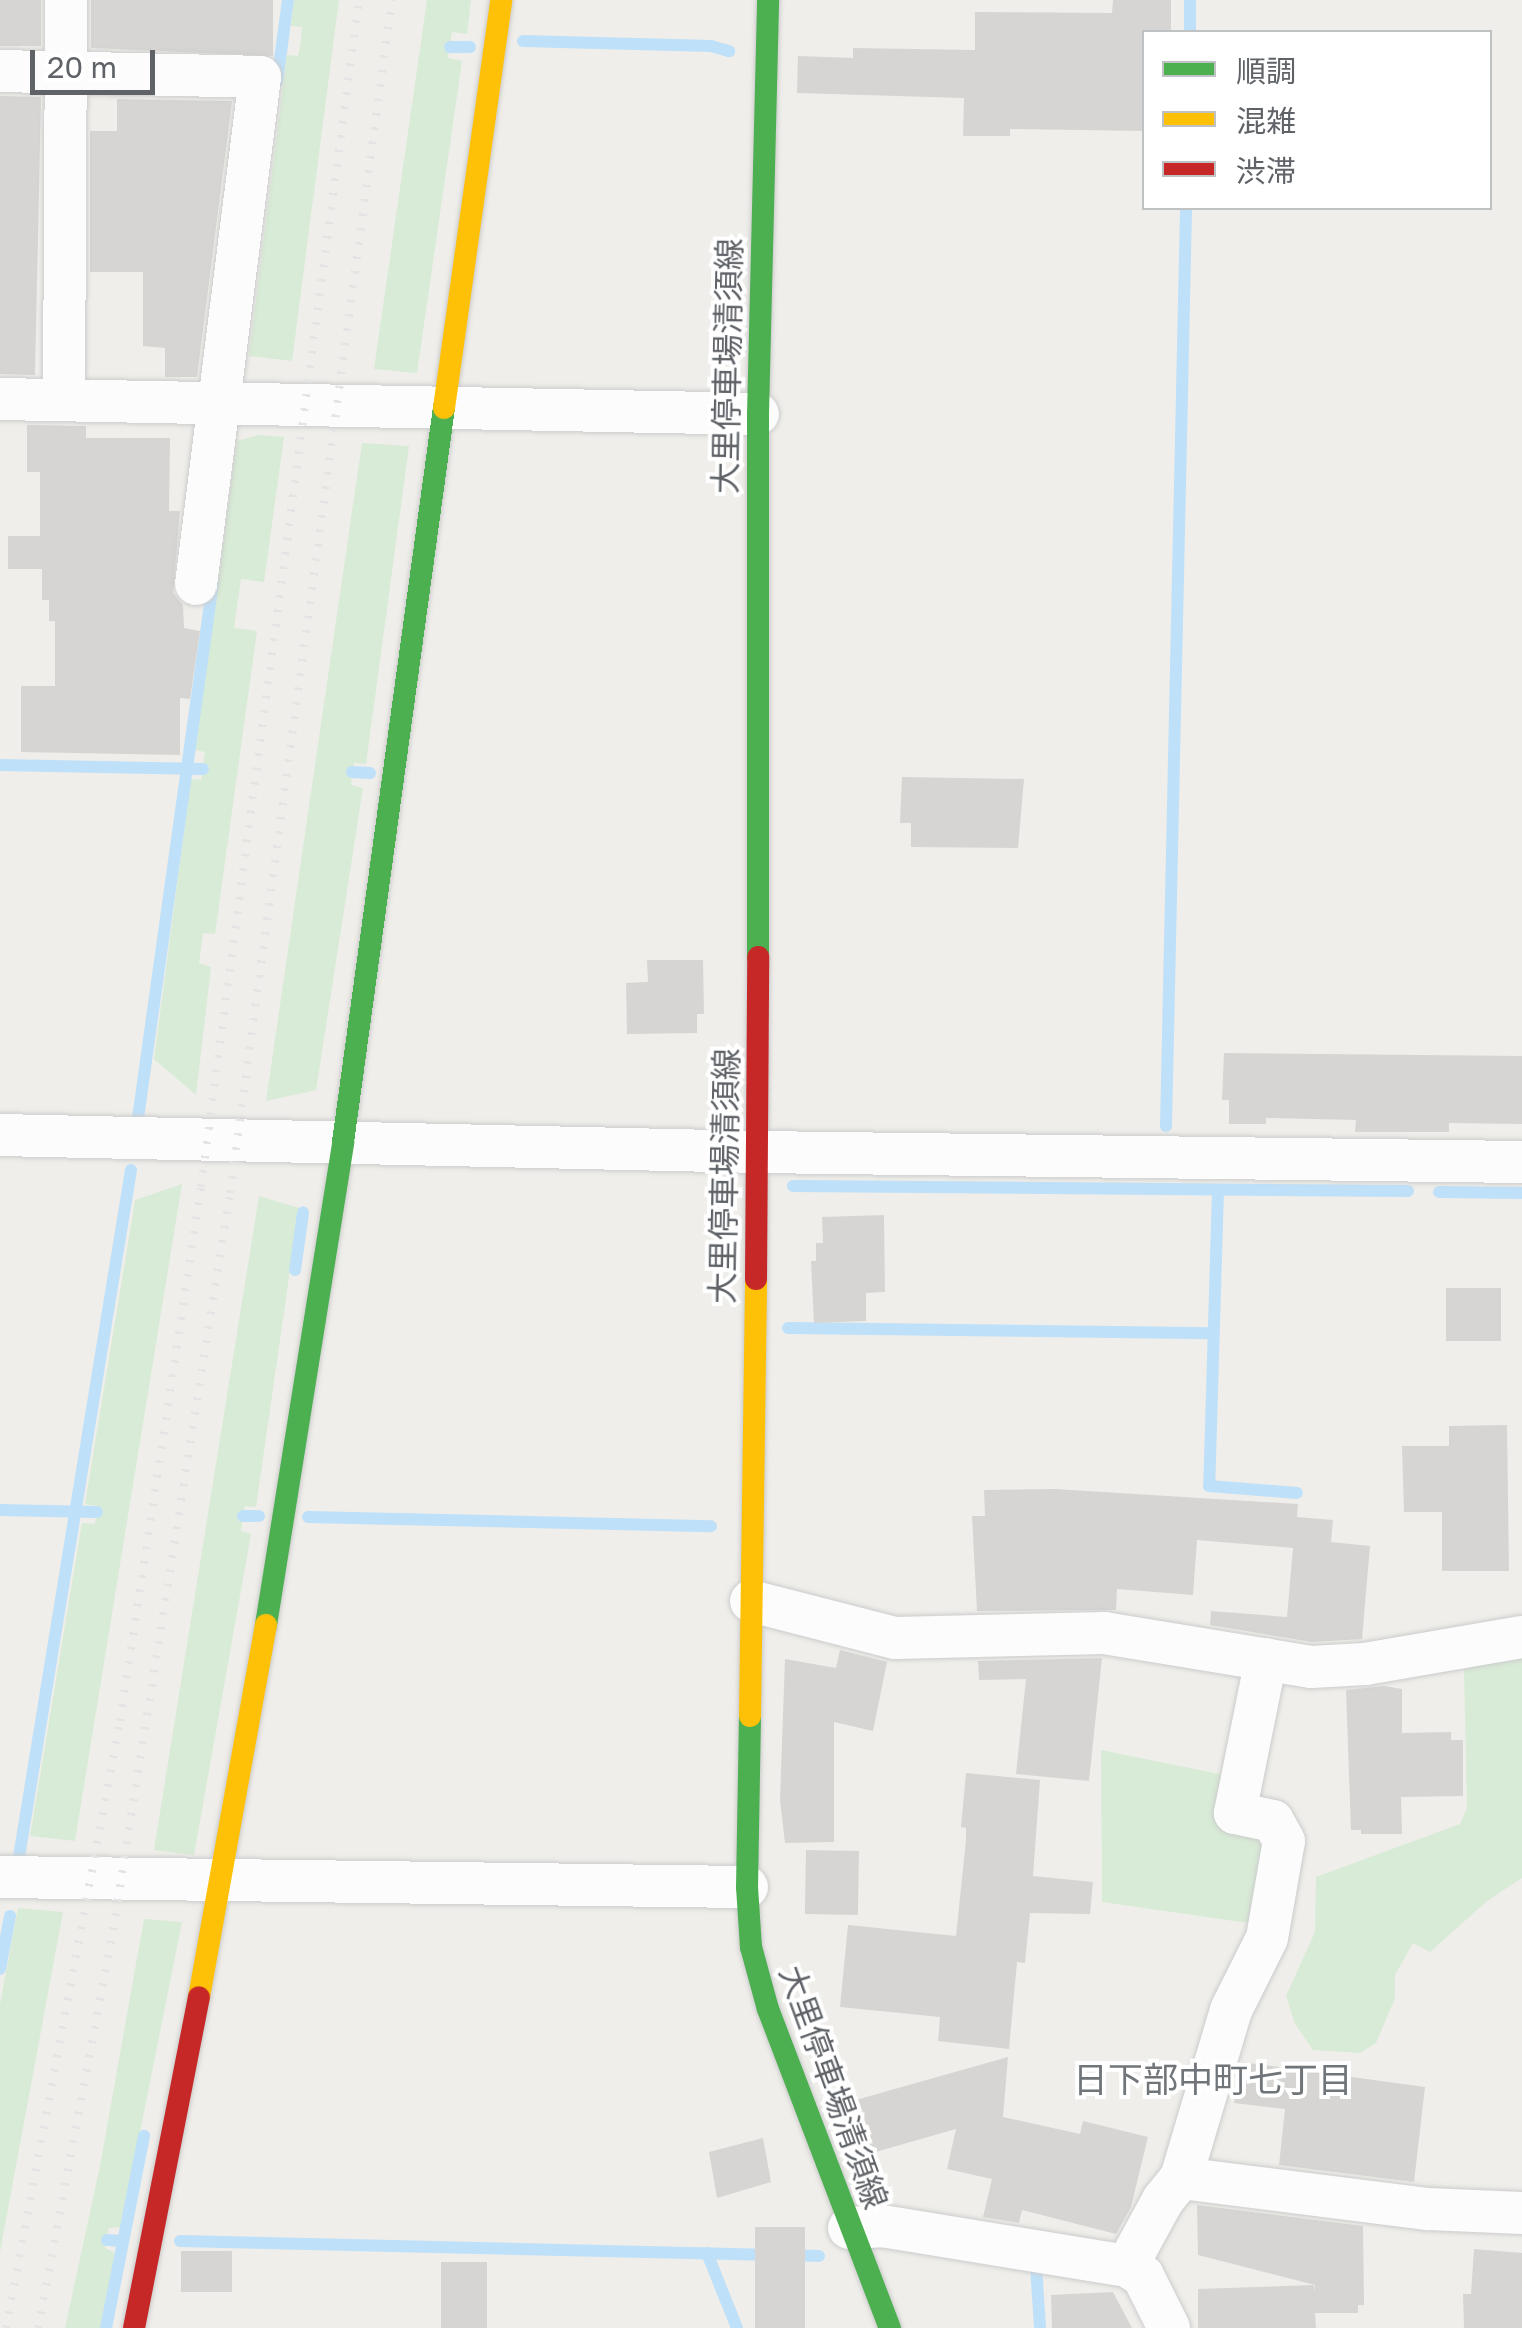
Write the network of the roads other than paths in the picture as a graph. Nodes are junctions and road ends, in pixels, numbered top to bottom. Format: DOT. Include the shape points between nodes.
graph roads {
  1 [pos="66,0"];
  2 [pos="501,0"];
  3 [pos="768,0"];
  4 [pos="0,71"];
  5 [pos="66,72"];
  6 [pos="0,400"];
  7 [pos="64,400"];
  8 [pos="222,404"];
  9 [pos="446,408"];
  10 [pos="758,414"];
  11 [pos="196,584"];
  12 [pos="0,1136"];
  13 [pos="343,1142"];
  14 [pos="758,1152"];
  15 [pos="1522,1162"];
  16 [pos="752,1601"];
  17 [pos="1522,1637"];
  18 [pos="1266,1659"];
  19 [pos="0,1877"];
  20 [pos="222,1881"];
  21 [pos="747,1887"];
  22 [pos="1181,2178"];
  23 [pos="1522,2213"];
  24 [pos="850,2228"];
  25 [pos="1126,2266"];
  26 [pos="134,2328"];
  27 [pos="890,2328"];
  28 [pos="1168,2328"];
  1 -- 5 [label="street"];
  2 -- 9 [label="main road"];
  3 -- 10 [label="main road, 大里停車場清須線"];
  4 -- 5 [label="street"];
  5 -- 7 [label="street"];
  5 -- 8 [label="street" via="260,77"];
  6 -- 7 [label="street"];
  7 -- 8 [label="street"];
  8 -- 9 [label="street"];
  8 -- 11 [label="street"];
  9 -- 10 [label="street"];
  9 -- 13 [label="main road"];
  10 -- 14 [label="main road, 大里停車場清須線"];
  12 -- 13 [label="street"];
  13 -- 14 [label="street"];
  13 -- 20 [label="main road"];
  14 -- 15 [label="street"];
  14 -- 16 [label="main road, 大里停車場清須線"];
  16 -- 18 [label="street" via="895,1638 1104,1633"];
  16 -- 21 [label="main road, 大里停車場清須線"];
  17 -- 18 [label="street" via="1364,1664 1311,1667"];
  18 -- 22 [label="street" via="1235,1813 1273,1821 1284,1842 1266,1938 1231,2010"];
  19 -- 20 [label="street"];
  20 -- 21 [label="street"];
  20 -- 26 [label="main road"];
  21 -- 24 [label="main road, 大里停車場清須線" via="751,1946 768,2008"];
  22 -- 23 [label="street" via="1428,2209"];
  22 -- 25 [label="street"];
  24 -- 25 [label="street" via="882,2226"];
  24 -- 27 [label="main road, 大里停車場清須線"];
  25 -- 28 [label="street" via="1143,2276"];
}
